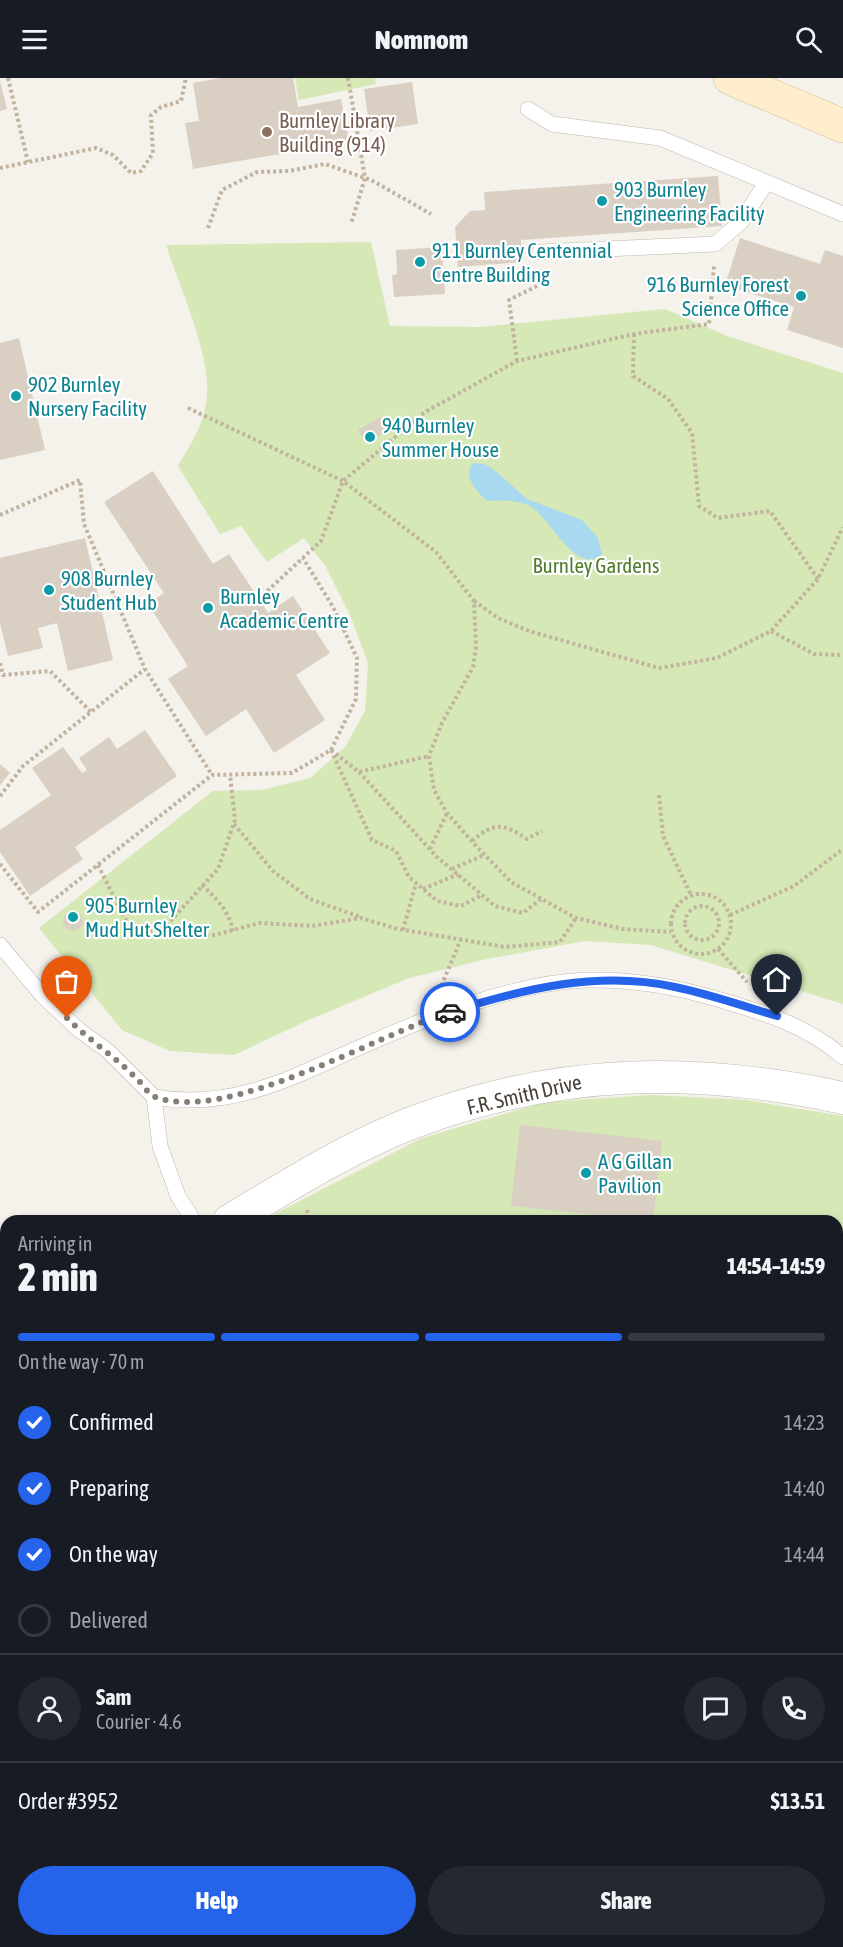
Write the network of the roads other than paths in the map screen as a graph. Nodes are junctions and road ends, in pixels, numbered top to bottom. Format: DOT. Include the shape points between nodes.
graph roads {
  1 [pos="730,78"];
  2 [pos="528,108"];
  3 [pos="843,126"];
  4 [pos="766,183"];
  5 [pos="843,214"];
  6 [pos="540,252"];
  7 [pos="0,945"];
  8 [pos="843,1057"];
  9 [pos="154,1097"];
  10 [pos="843,1098"];
  11 [pos="190,1215"];
  12 [pos="240,1215"];
  1 -- 3 [label="street"];
  2 -- 4 [label="lane" via="552,124 660,138"];
  4 -- 5 [label="lane"];
  4 -- 6 [label="lane" via="741,222 715,244"];
  7 -- 9 [label="lane" via="42,995 108,1051"];
  8 -- 9 [label="lane" via="777,1016 674,986 585,980 537,987 428,1019 240,1096 180,1101"];
  9 -- 11 [label="lane" via="160,1146 178,1196"];
  10 -- 12 [label="street, F.R. Smith Drive" via="732,1079 610,1077 539,1088 413,1122 352,1150"];
}
